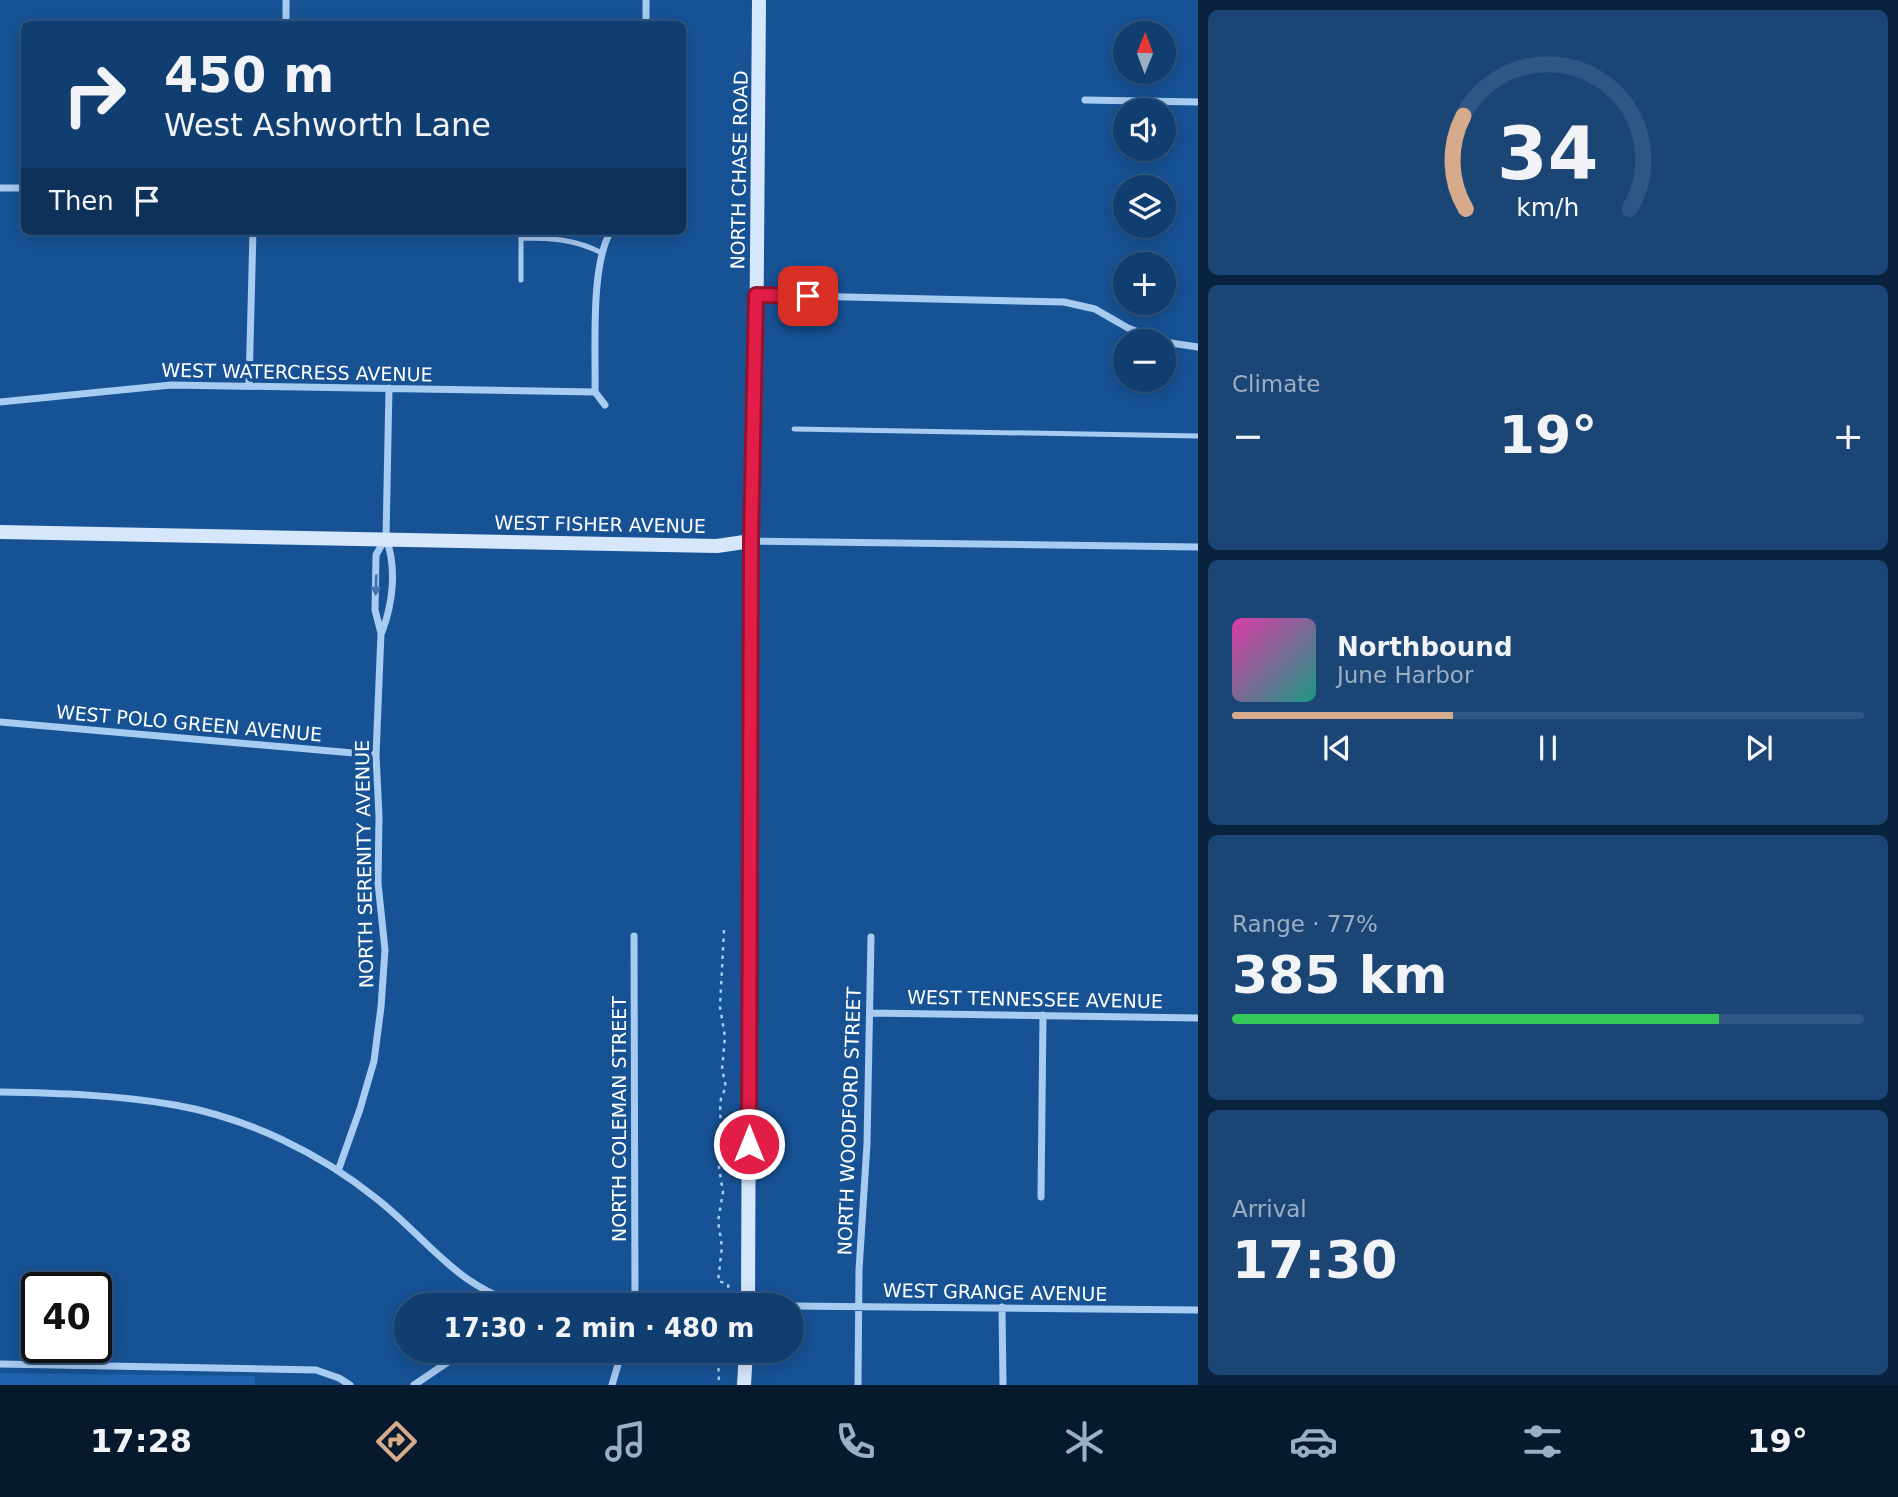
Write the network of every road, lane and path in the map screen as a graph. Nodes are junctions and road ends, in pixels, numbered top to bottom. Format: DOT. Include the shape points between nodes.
graph roads {
  1 [pos="286,0"];
  2 [pos="646,0"];
  3 [pos="759,0"];
  4 [pos="286,21"];
  5 [pos="646,21"];
  6 [pos="1085,100"];
  7 [pos="1198,102"];
  8 [pos="0,188"];
  9 [pos="21,188"];
  10 [pos="253,235"];
  11 [pos="521,235"];
  12 [pos="530,235"];
  13 [pos="609,235"];
  14 [pos="602,253"];
  15 [pos="521,280"];
  16 [pos="756,295"];
  17 [pos="1130,329"];
  18 [pos="1176,344"];
  19 [pos="1198,347"];
  20 [pos="249,385"];
  21 [pos="389,388"];
  22 [pos="595,392"];
  23 [pos="0,402"];
  24 [pos="605,405"];
  25 [pos="794,429"];
  26 [pos="1198,436"];
  27 [pos="0,532"];
  28 [pos="386,538"];
  29 [pos="751,541"];
  30 [pos="1198,547"];
  31 [pos="381,633"];
  32 [pos="0,722"];
  33 [pos="376,755"];
  34 [pos="723,930"];
  35 [pos="634,936"];
  36 [pos="871,937"];
  37 [pos="871,1013"];
  38 [pos="1043,1014"];
  39 [pos="1198,1018"];
  40 [pos="0,1092"];
  41 [pos="338,1171"];
  42 [pos="1041,1197"];
  43 [pos="494,1293"];
  44 [pos="636,1293"];
  45 [pos="728,1293"];
  46 [pos="747,1293"];
  47 [pos="804,1306"];
  48 [pos="859,1306"];
  49 [pos="1002,1307"];
  50 [pos="1198,1310"];
  51 [pos="447,1363"];
  52 [pos="618,1363"];
  53 [pos="718,1363"];
  54 [pos="745,1363"];
  55 [pos="0,1364"];
  56 [pos="350,1385"];
  57 [pos="414,1385"];
  58 [pos="612,1385"];
  59 [pos="719,1385"];
  60 [pos="744,1385"];
  61 [pos="858,1385"];
  62 [pos="1003,1385"];
  1 -- 4 [label="street"];
  2 -- 5 [label="street"];
  3 -- 16 [label="street, NORTH CHASE ROAD"];
  6 -- 7 [label="street"];
  8 -- 9 [label="street"];
  10 -- 20 [label="street"];
  11 -- 15 [label="lane"];
  12 -- 14 [label="lane" via="566,239"];
  13 -- 14 [label="street"];
  14 -- 22 [label="street" via="597,279"];
  16 -- 17 [label="street" via="1064,302 1095,309"];
  16 -- 29 [label="street, NORTH CHASE ROAD"];
  18 -- 19 [label="street"];
  20 -- 21 [label="street, WEST WATERCRESS AVENUE"];
  20 -- 23 [label="street, WEST WATERCRESS AVENUE" via="171,385"];
  21 -- 22 [label="street, WEST WATERCRESS AVENUE"];
  21 -- 28 [label="street, NORTH SERENITY AVENUE"];
  22 -- 24 [label="street"];
  25 -- 26 [label="lane"];
  27 -- 28 [label="street, WEST FISHER AVENUE"];
  28 -- 29 [label="street, WEST FISHER AVENUE" via="717,546"];
  28 -- 31 [label="street, NORTH SERENITY AVENUE" via="392,554 391,610"];
  28 -- 31 [label="street, NORTH SERENITY AVENUE, one-way" via="376,555 375,610"];
  29 -- 30 [label="street, WEST FISHER AVENUE"];
  29 -- 46 [label="street, NORTH CHASE ROAD"];
  31 -- 33 [label="street, NORTH SERENITY AVENUE"];
  32 -- 33 [label="street, WEST POLO GREEN AVENUE"];
  33 -- 41 [label="street, NORTH SERENITY AVENUE" via="384,950 381,1007 374,1061"];
  34 -- 45 [label="path" via="720,1007 726,1087 720,1110 723,1192 718,1281 728,1283"];
  35 -- 44 [label="street, NORTH COLEMAN STREET"];
  36 -- 37 [label="street, NORTH WOODFORD STREET"];
  37 -- 38 [label="street, WEST TENNESSEE AVENUE"];
  37 -- 48 [label="street, NORTH WOODFORD STREET"];
  38 -- 39 [label="street, WEST TENNESSEE AVENUE"];
  38 -- 42 [label="street"];
  40 -- 41 [label="street" via="88,1095 176,1106 247,1125"];
  41 -- 43 [label="street" via="393,1212 458,1274"];
  47 -- 48 [label="street, WEST GRANGE AVENUE"];
  48 -- 49 [label="street, WEST GRANGE AVENUE"];
  48 -- 61 [label="street, NORTH WOODFORD STREET"];
  49 -- 50 [label="street, WEST GRANGE AVENUE"];
  49 -- 62 [label="street"];
  51 -- 57 [label="street"];
  52 -- 58 [label="street"];
  53 -- 59 [label="path"];
  54 -- 60 [label="street"];
  55 -- 56 [label="street" via="317,1370"];
}
